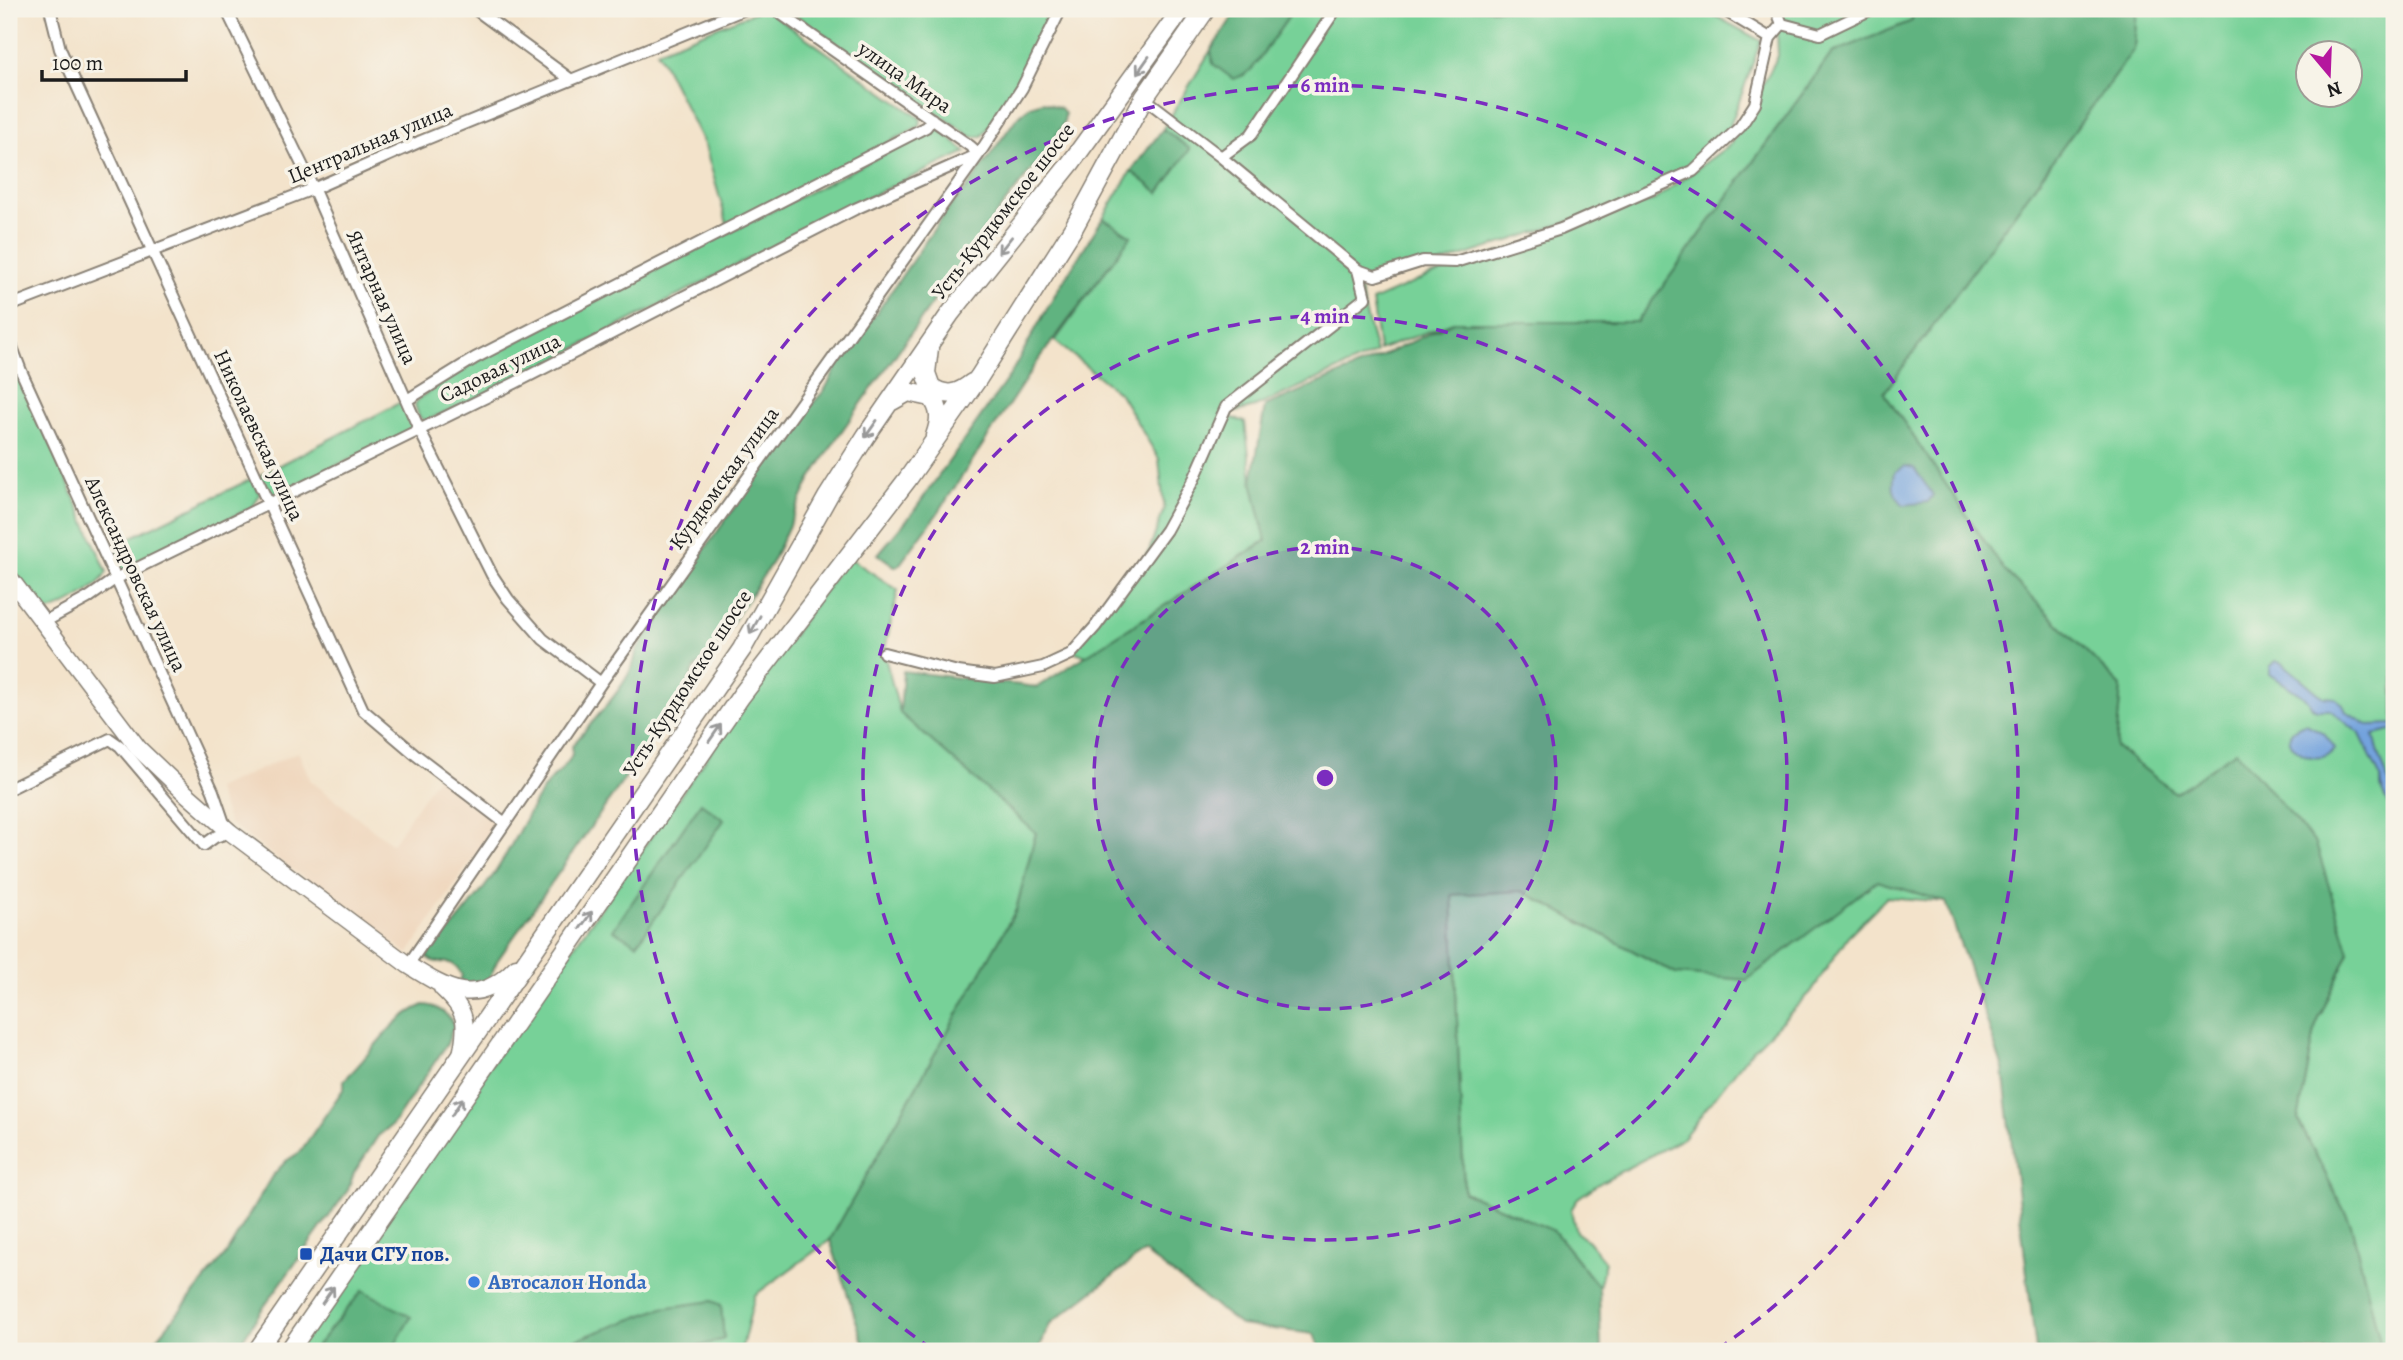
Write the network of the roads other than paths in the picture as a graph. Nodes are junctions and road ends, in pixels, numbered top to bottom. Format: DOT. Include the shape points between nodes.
graph roads {
  1 [pos="50,9"];
  2 [pos="226,9"];
  3 [pos="475,9"];
  4 [pos="745,9"];
  5 [pos="774,9"];
  6 [pos="1061,9"];
  7 [pos="1182,9"];
  8 [pos="1206,9"];
  9 [pos="1336,9"];
  10 [pos="1721,9"];
  11 [pos="1776,9"];
  12 [pos="1872,9"];
  13 [pos="1782,24"];
  14 [pos="1770,38"];
  15 [pos="570,79"];
  16 [pos="1144,98"];
  17 [pos="932,119"];
  18 [pos="979,154"];
  19 [pos="1221,157"];
  20 [pos="313,190"];
  21 [pos="152,252"];
  22 [pos="1358,271"];
  23 [pos="9,309"];
  24 [pos="9,339"];
  25 [pos="930,345"];
  26 [pos="979,377"];
  27 [pos="407,400"];
  28 [pos="890,402"];
  29 [pos="419,429"];
  30 [pos="933,443"];
  31 [pos="270,504"];
  32 [pos="9,577"];
  33 [pos="115,579"];
  34 [pos="42,623"];
  35 [pos="884,653"];
  36 [pos="601,683"];
  37 [pos="9,789"];
  38 [pos="505,823"];
  39 [pos="228,830"];
  40 [pos="537,945"];
  41 [pos="408,965"];
  42 [pos="435,982"];
  43 [pos="461,1055"];
  44 [pos="257,1351"];
  45 [pos="289,1351"];
  1 -- 21 [label="street, Николаевская улица" via="60,49"];
  2 -- 20 [label="street, Янтарная улица"];
  3 -- 15 [label="street"];
  4 -- 15 [label="street, Центральная улица"];
  5 -- 17 [label="street, улица Мира"];
  6 -- 18 [label="street, Курдюмская улица" via="1022,88"];
  7 -- 25 [label="main road, Усть-Курдюмское шоссе, one-way"];
  8 -- 16 [label="main road"];
  9 -- 19 [label="street" via="1251,135"];
  10 -- 14 [label="street"];
  11 -- 13 [label="street"];
  12 -- 13 [label="street" via="1820,34"];
  13 -- 14 [label="street"];
  14 -- 22 [label="street" via="1755,104 1740,127 1693,171 1561,229 1455,262 1423,261 1375,276"];
  15 -- 20 [label="street, Центральная улица"];
  16 -- 19 [label="street"];
  16 -- 26 [label="main road" via="1074,227"];
  17 -- 18 [label="street, улица Мира"];
  17 -- 27 [label="street, Садовая улица" via="926,127 475,358"];
  18 -- 29 [label="street, Садовая улица" via="855,209"];
  18 -- 36 [label="street, Курдюмская улица"];
  19 -- 22 [label="street"];
  20 -- 21 [label="street, Центральная улица"];
  20 -- 27 [label="street, Янтарная улица"];
  21 -- 23 [label="street, Центральная улица"];
  21 -- 31 [label="street, Николаевская улица"];
  22 -- 35 [label="street" via="1365,298 1226,407 1166,530 1071,654 1043,667 995,677"];
  24 -- 33 [label="street, Александровская улица"];
  25 -- 26 [label="main road" via="926,373 937,392 962,391"];
  25 -- 28 [label="main road, Усть-Курдюмское шоссе"];
  26 -- 30 [label="main road"];
  27 -- 29 [label="street, Янтарная улица"];
  28 -- 30 [label="main road" via="908,392 931,397 940,419"];
  28 -- 40 [label="main road, Усть-Курдюмское шоссе, one-way" via="828,496 742,649"];
  29 -- 31 [label="street, Садовая улица"];
  29 -- 36 [label="street, Янтарная улица" via="508,598 543,639"];
  45 -- 30 [label="main road, one-way" via="741,696"];
  31 -- 33 [label="street, Садовая улица"];
  31 -- 38 [label="street, Николаевская улица" via="363,710"];
  32 -- 34 [label="street"];
  33 -- 34 [label="street, Садовая улица"];
  33 -- 39 [label="street, Александровская улица"];
  34 -- 39 [label="street" via="139,748"];
  36 -- 38 [label="street, Курдюмская улица"];
  37 -- 39 [label="street" via="110,739 204,845"];
  38 -- 41 [label="street, Курдюмская улица"];
  39 -- 41 [label="street"];
  40 -- 42 [label="street" via="505,979 484,992 461,993"];
  40 -- 43 [label="main road, Усть-Курдюмское шоссе"];
  41 -- 42 [label="street"];
  42 -- 43 [label="street" via="464,1013"];
  43 -- 44 [label="main road, Усть-Курдюмское шоссе"];
}
